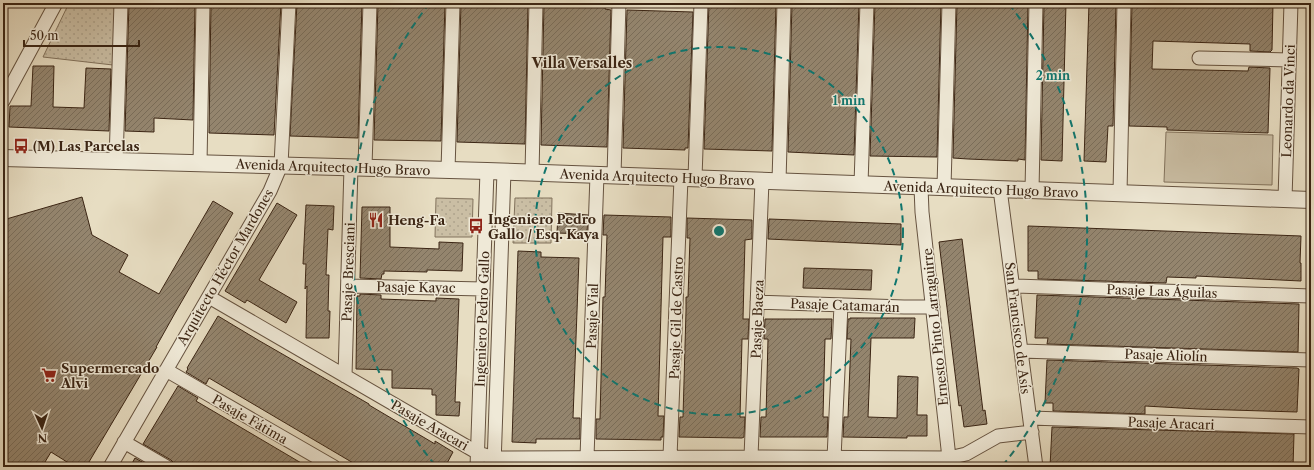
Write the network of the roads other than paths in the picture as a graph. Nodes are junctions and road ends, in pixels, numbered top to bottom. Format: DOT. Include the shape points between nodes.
graph roads {
  1 [pos="56,3"];
  2 [pos="121,3"];
  3 [pos="203,3"];
  4 [pos="289,3"];
  5 [pos="370,3"];
  6 [pos="453,3"];
  7 [pos="536,3"];
  8 [pos="619,3"];
  9 [pos="701,3"];
  10 [pos="784,3"];
  11 [pos="867,3"];
  12 [pos="949,3"];
  13 [pos="1036,3"];
  14 [pos="1124,3"];
  15 [pos="1291,3"];
  16 [pos="1198,58"];
  17 [pos="1289,60"];
  18 [pos="3,101"];
  19 [pos="3,158"];
  20 [pos="116,161"];
  21 [pos="200,163"];
  22 [pos="282,165"];
  23 [pos="358,167"];
  24 [pos="448,170"];
  25 [pos="487,171"];
  26 [pos="504,171"];
  27 [pos="532,172"];
  28 [pos="596,175"];
  29 [pos="614,175"];
  30 [pos="688,178"];
  31 [pos="762,181"];
  32 [pos="779,181"];
  33 [pos="861,184"];
  34 [pos="921,186"];
  35 [pos="944,187"];
  36 [pos="1000,189"];
  37 [pos="1032,190"];
  38 [pos="1120,194"];
  39 [pos="1284,199"];
  40 [pos="1311,200"];
  41 [pos="348,286"];
  42 [pos="1013,286"];
  43 [pos="484,289"];
  44 [pos="1311,296"];
  45 [pos="208,297"];
  46 [pos="757,302"];
  47 [pos="842,305"];
  48 [pos="933,307"];
  49 [pos="1021,351"];
  50 [pos="1311,360"];
  51 [pos="166,370"];
  52 [pos="345,376"];
  53 [pos="1030,418"];
  54 [pos="1311,427"];
  55 [pos="1032,432"];
  56 [pos="124,442"];
  57 [pos="478,453"];
  58 [pos="751,457"];
  59 [pos="587,458"];
  60 [pos="670,458"];
  61 [pos="834,458"];
  62 [pos="494,463"];
  63 [pos="950,463"];
  64 [pos="110,467"];
  65 [pos="167,467"];
  66 [pos="334,467"];
  67 [pos="477,467"];
  68 [pos="1036,467"];
  1 -- 18 [label="street"];
  2 -- 20 [label="street"];
  3 -- 21 [label="street"];
  4 -- 22 [label="street, Arquitecto Héctor Mardones"];
  5 -- 23 [label="street, Pasaje Bresciani"];
  6 -- 24 [label="street"];
  7 -- 27 [label="street"];
  8 -- 29 [label="street"];
  9 -- 30 [label="street, Pasaje Gil de Castro"];
  10 -- 32 [label="street"];
  11 -- 33 [label="street"];
  12 -- 35 [label="street"];
  13 -- 37 [label="street"];
  14 -- 38 [label="street"];
  15 -- 17 [label="street, Leonardo da Vinci"];
  16 -- 17 [label="street"];
  17 -- 39 [label="street, Leonardo da Vinci"];
  19 -- 20 [label="street, Avenida Arquitecto Hugo Bravo"];
  20 -- 21 [label="street, Avenida Arquitecto Hugo Bravo"];
  21 -- 22 [label="street, Avenida Arquitecto Hugo Bravo"];
  22 -- 23 [label="street, Avenida Arquitecto Hugo Bravo"];
  22 -- 45 [label="street, Arquitecto Héctor Mardones" via="270,191"];
  23 -- 24 [label="street, Avenida Arquitecto Hugo Bravo"];
  23 -- 41 [label="street, Pasaje Bresciani"];
  24 -- 25 [label="street, Avenida Arquitecto Hugo Bravo"];
  25 -- 26 [label="street, Avenida Arquitecto Hugo Bravo"];
  25 -- 43 [label="street, Ingeniero Pedro Gallo"];
  26 -- 27 [label="street, Avenida Arquitecto Hugo Bravo"];
  26 -- 62 [label="street, Ingeniero Pedro Gallo"];
  27 -- 28 [label="street, Avenida Arquitecto Hugo Bravo"];
  28 -- 29 [label="street, Avenida Arquitecto Hugo Bravo"];
  28 -- 59 [label="street, Pasaje Vial"];
  29 -- 30 [label="street, Avenida Arquitecto Hugo Bravo"];
  30 -- 31 [label="street, Avenida Arquitecto Hugo Bravo"];
  30 -- 60 [label="street, Pasaje Gil de Castro"];
  31 -- 32 [label="street, Avenida Arquitecto Hugo Bravo"];
  31 -- 46 [label="street, Pasaje Baeza"];
  32 -- 33 [label="street, Avenida Arquitecto Hugo Bravo"];
  33 -- 34 [label="street, Avenida Arquitecto Hugo Bravo"];
  34 -- 35 [label="street, Avenida Arquitecto Hugo Bravo"];
  34 -- 48 [label="street, Ernesto Pinto Larraguirre"];
  35 -- 36 [label="street, Avenida Arquitecto Hugo Bravo"];
  36 -- 37 [label="street, Avenida Arquitecto Hugo Bravo"];
  36 -- 42 [label="street, San Francisco de Asís"];
  37 -- 38 [label="street, Avenida Arquitecto Hugo Bravo"];
  38 -- 39 [label="street, Avenida Arquitecto Hugo Bravo"];
  39 -- 40 [label="street, Avenida Arquitecto Hugo Bravo"];
  41 -- 43 [label="street, Pasaje Kayac"];
  41 -- 52 [label="street, Pasaje Bresciani"];
  42 -- 44 [label="street, Pasaje Las Águilas"];
  42 -- 49 [label="street, San Francisco de Asís"];
  43 -- 57 [label="street, Ingeniero Pedro Gallo"];
  45 -- 51 [label="street, Arquitecto Héctor Mardones"];
  45 -- 52 [label="street, Pasaje Aracari"];
  46 -- 47 [label="street, Pasaje Catamarán"];
  46 -- 58 [label="street, Pasaje Baeza"];
  47 -- 48 [label="street, Pasaje Catamarán"];
  47 -- 61 [label="street"];
  48 -- 63 [label="street, Ernesto Pinto Larraguirre"];
  49 -- 50 [label="street, Pasaje Aliolín"];
  49 -- 53 [label="street, San Francisco de Asís"];
  51 -- 56 [label="street, Arquitecto Héctor Mardones"];
  51 -- 66 [label="street, Pasaje Fátima"];
  52 -- 57 [label="street, Pasaje Aracari"];
  53 -- 54 [label="street, Pasaje Aracari"];
  53 -- 55 [label="street, San Francisco de Asís"];
  55 -- 63 [label="street, Pasaje Aracari" via="998,436"];
  55 -- 68 [label="street, San Francisco de Asís"];
  56 -- 64 [label="street, Arquitecto Héctor Mardones"];
  56 -- 65 [label="street"];
  57 -- 62 [label="street, Pasaje Aracari"];
  57 -- 67 [label="street, Ingeniero Pedro Gallo"];
  58 -- 60 [label="street, Pasaje Aracari"];
  58 -- 61 [label="street, Pasaje Aracari"];
  59 -- 60 [label="street, Pasaje Aracari"];
  59 -- 62 [label="street, Pasaje Aracari"];
  61 -- 63 [label="street, Pasaje Aracari"];
}
